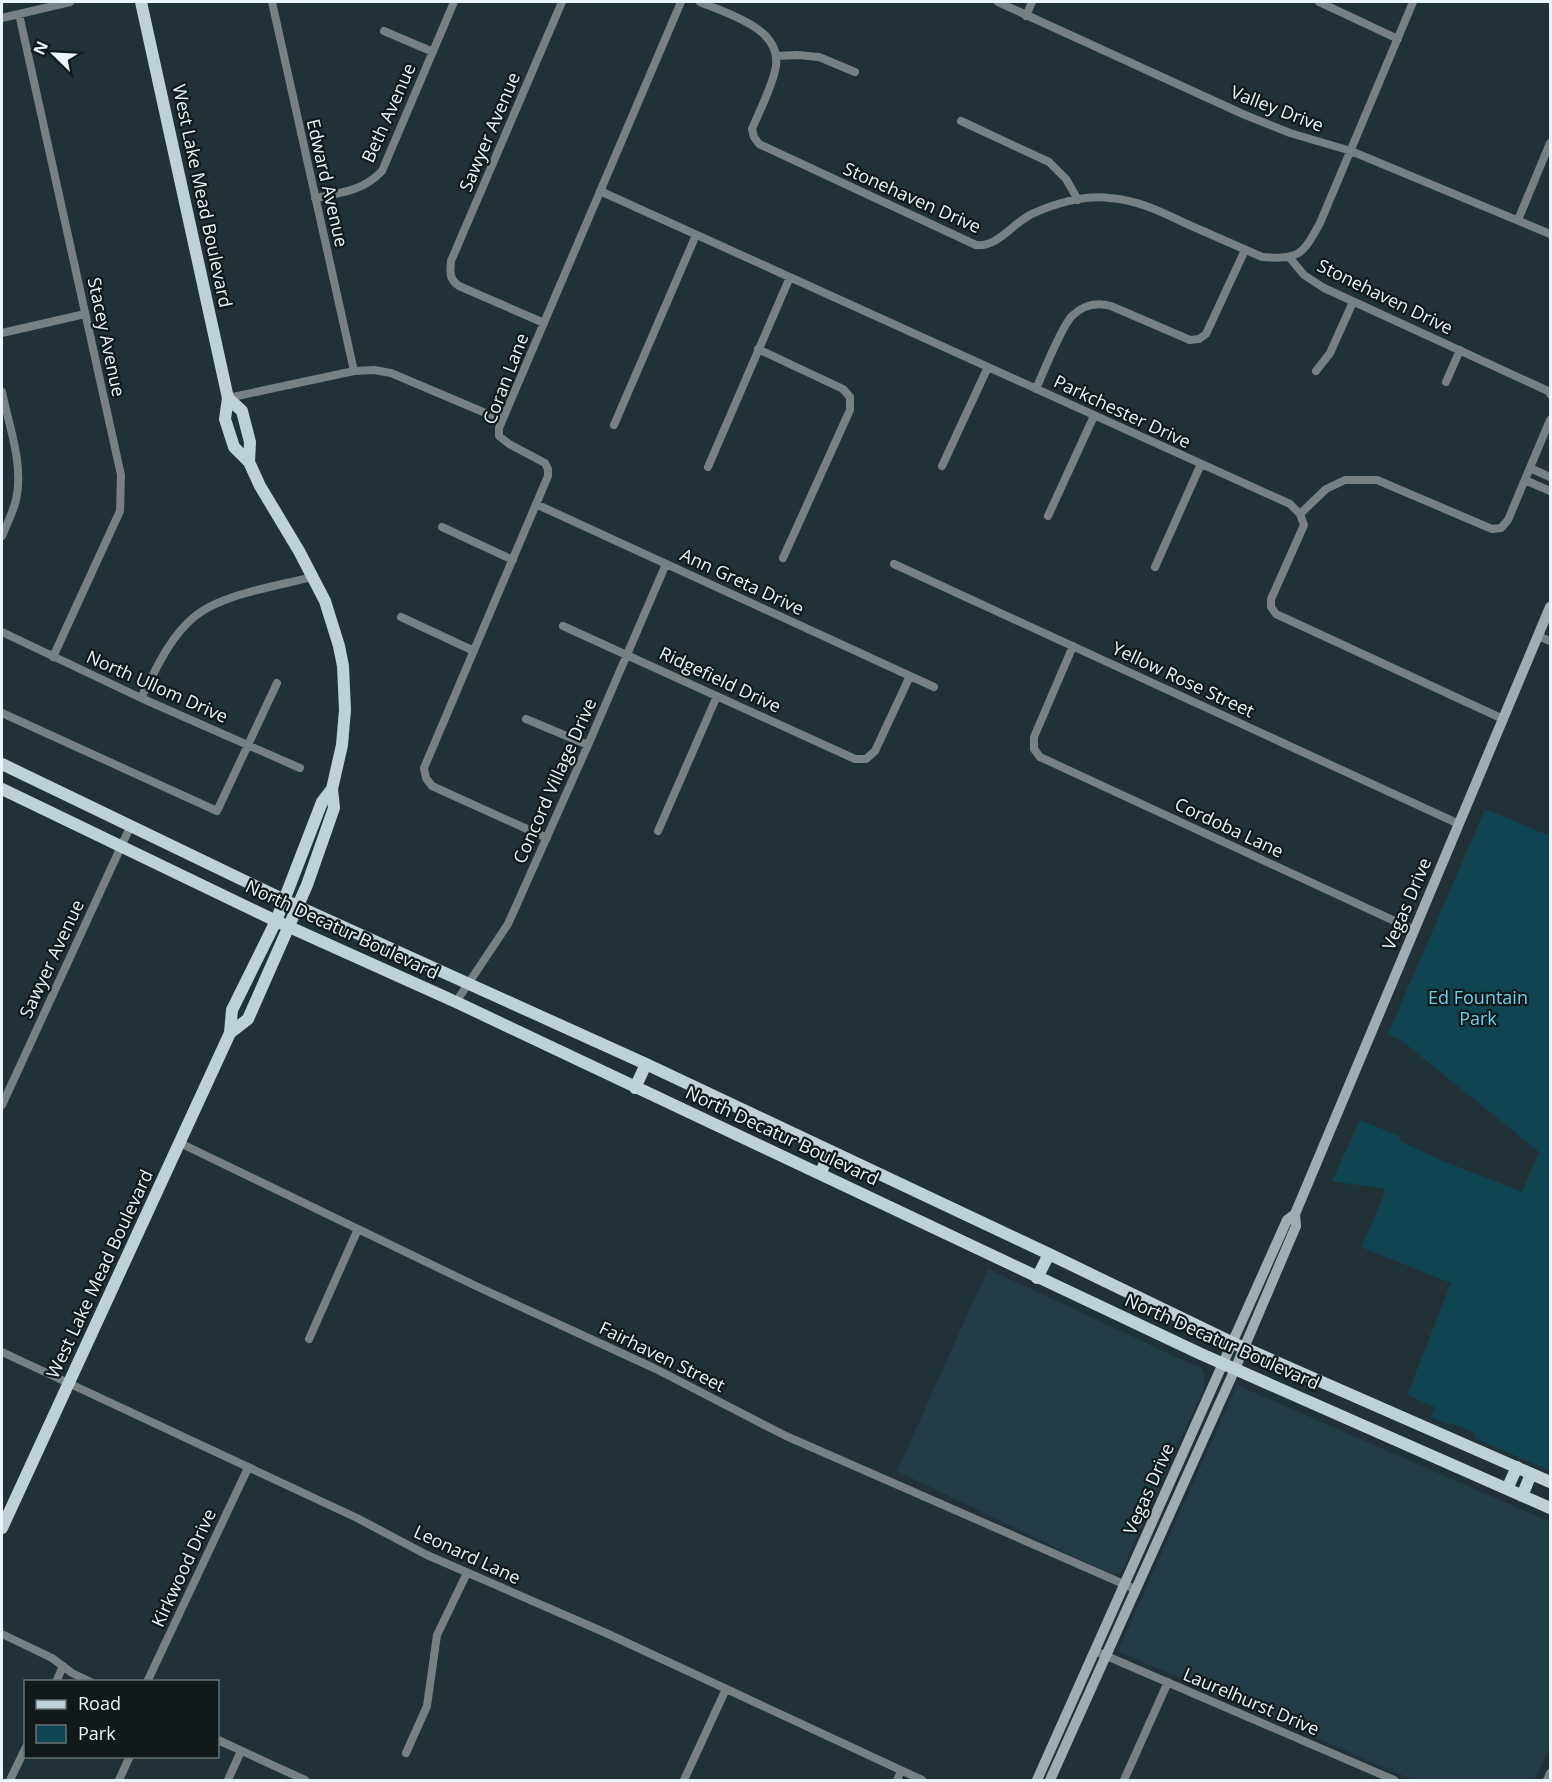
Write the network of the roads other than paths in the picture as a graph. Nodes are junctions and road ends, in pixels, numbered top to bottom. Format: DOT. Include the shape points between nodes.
graph roads {
  1 [pos="70,2"];
  2 [pos="141,2"];
  3 [pos="272,2"];
  4 [pos="454,2"];
  5 [pos="562,2"];
  6 [pos="681,2"];
  7 [pos="700,2"];
  8 [pos="998,2"];
  9 [pos="1032,2"];
  10 [pos="1319,2"];
  11 [pos="1413,2"];
  12 [pos="19,15"];
  13 [pos="1026,15"];
  14 [pos="2,18"];
  15 [pos="384,31"];
  16 [pos="1398,39"];
  17 [pos="433,52"];
  18 [pos="776,56"];
  19 [pos="855,72"];
  20 [pos="961,121"];
  21 [pos="1551,143"];
  22 [pos="1351,150"];
  23 [pos="600,191"];
  24 [pos="315,198"];
  25 [pos="1078,200"];
  26 [pos="1518,220"];
  27 [pos="1551,234"];
  28 [pos="696,235"];
  29 [pos="1245,250"];
  30 [pos="1289,257"];
  31 [pos="790,277"];
  32 [pos="1353,302"];
  33 [pos="85,314"];
  34 [pos="544,322"];
  35 [pos="2,333"];
  36 [pos="758,349"];
  37 [pos="1460,350"];
  38 [pos="988,367"];
  39 [pos="354,371"];
  40 [pos="1316,372"];
  41 [pos="1446,382"];
  42 [pos="1036,389"];
  43 [pos="2,392"];
  44 [pos="1551,394"];
  45 [pos="228,398"];
  46 [pos="1094,416"];
  47 [pos="502,420"];
  48 [pos="1551,420"];
  49 [pos="614,425"];
  50 [pos="249,462"];
  51 [pos="1201,464"];
  52 [pos="942,466"];
  53 [pos="708,467"];
  54 [pos="1530,468"];
  55 [pos="1551,477"];
  56 [pos="1524,480"];
  57 [pos="1551,491"];
  58 [pos="537,505"];
  59 [pos="1300,514"];
  60 [pos="1048,516"];
  61 [pos="442,527"];
  62 [pos="2,536"];
  63 [pos="783,558"];
  64 [pos="513,560"];
  65 [pos="666,564"];
  66 [pos="894,564"];
  67 [pos="1155,567"];
  68 [pos="312,577"];
  69 [pos="1551,607"];
  70 [pos="401,617"];
  71 [pos="563,626"];
  72 [pos="2,632"];
  73 [pos="1538,636"];
  74 [pos="1551,641"];
  75 [pos="1073,646"];
  76 [pos="474,651"];
  77 [pos="627,654"];
  78 [pos="53,657"];
  79 [pos="910,676"];
  80 [pos="277,683"];
  81 [pos="934,687"];
  82 [pos="717,696"];
  83 [pos="141,698"];
  84 [pos="2,713"];
  85 [pos="526,719"];
  86 [pos="1503,719"];
  87 [pos="249,744"];
  88 [pos="588,746"];
  89 [pos="2,764"];
  90 [pos="300,768"];
  91 [pos="2,789"];
  92 [pos="332,789"];
  93 [pos="1459,824"];
  94 [pos="131,825"];
  95 [pos="658,831"];
  96 [pos="547,838"];
  97 [pos="121,845"];
  98 [pos="285,900"];
  99 [pos="299,907"];
  100 [pos="276,921"];
  101 [pos="290,927"];
  102 [pos="1414,930"];
  103 [pos="469,983"];
  104 [pos="456,1002"];
  105 [pos="230,1033"];
  106 [pos="646,1064"];
  107 [pos="635,1088"];
  108 [pos="2,1105"];
  109 [pos="180,1143"];
  110 [pos="830,1152"];
  111 [pos="820,1173"];
  112 [pos="358,1229"];
  113 [pos="1049,1254"];
  114 [pos="1037,1278"];
  115 [pos="309,1339"];
  116 [pos="1238,1346"];
  117 [pos="2,1352"];
  118 [pos="1229,1367"];
  119 [pos="69,1385"];
  120 [pos="1517,1467"];
  121 [pos="248,1468"];
  122 [pos="1532,1474"];
  123 [pos="1551,1482"];
  124 [pos="1507,1489"];
  125 [pos="1522,1496"];
  126 [pos="1551,1508"];
  127 [pos="2,1528"];
  128 [pos="468,1573"];
  129 [pos="1130,1587"];
  130 [pos="2,1634"];
  131 [pos="1101,1653"];
  132 [pos="63,1666"];
  133 [pos="57,1680"];
  134 [pos="87,1680"];
  135 [pos="148,1680"];
  136 [pos="1168,1682"];
  137 [pos="726,1689"];
  138 [pos="219,1740"];
  139 [pos="24,1751"];
  140 [pos="241,1751"];
  141 [pos="406,1753"];
  142 [pos="129,1758"];
  143 [pos="901,1771"];
  144 [pos="1551,1773"];
  145 [pos="10,1780"];
  146 [pos="119,1780"];
  147 [pos="228,1780"];
  148 [pos="305,1780"];
  149 [pos="684,1780"];
  150 [pos="897,1780"];
  151 [pos="922,1780"];
  152 [pos="1037,1780"];
  153 [pos="1050,1780"];
  154 [pos="1124,1780"];
  155 [pos="1394,1780"];
  156 [pos="1547,1780"];
  1 -- 12 [label="street"];
  2 -- 45 [label="main road, West Lake Mead Boulevard"];
  3 -- 24 [label="street, Edward Avenue"];
  4 -- 17 [label="street, Beth Avenue"];
  5 -- 34 [label="street, Sawyer Avenue" via="451,261 449,275 459,286"];
  6 -- 23 [label="street, Coran Lane"];
  7 -- 18 [label="street" via="756,27 766,35"];
  8 -- 13 [label="street, Valley Drive"];
  9 -- 13 [label="street"];
  10 -- 16 [label="street"];
  11 -- 16 [label="street"];
  12 -- 14 [label="street"];
  12 -- 33 [label="street, Stacey Avenue"];
  13 -- 22 [label="street, Valley Drive" via="1245,115"];
  15 -- 17 [label="street"];
  16 -- 22 [label="street"];
  17 -- 24 [label="street, Beth Avenue" via="382,171 362,188"];
  18 -- 19 [label="street" via="819,57"];
  18 -- 25 [label="street, Stonehaven Drive" via="775,70 752,129 759,144 976,245 993,243 1032,213"];
  20 -- 25 [label="street" via="1049,162 1066,179"];
  21 -- 26 [label="street"];
  22 -- 26 [label="street, Valley Drive"];
  22 -- 30 [label="street" via="1307,248"];
  23 -- 28 [label="street, Parkchester Drive"];
  23 -- 34 [label="street, Coran Lane"];
  24 -- 39 [label="street, Edward Avenue"];
  25 -- 29 [label="street, Stonehaven Drive" via="1108,197 1143,204"];
  26 -- 27 [label="street, Valley Drive"];
  28 -- 31 [label="street, Parkchester Drive"];
  28 -- 49 [label="street"];
  29 -- 30 [label="street, Stonehaven Drive" via="1262,257"];
  29 -- 42 [label="street" via="1206,334 1199,339 1190,340 1101,303 1086,306 1070,317"];
  30 -- 32 [label="street, Stonehaven Drive" via="1304,275"];
  31 -- 36 [label="street"];
  31 -- 38 [label="street, Parkchester Drive"];
  32 -- 37 [label="street, Stonehaven Drive"];
  32 -- 40 [label="street" via="1330,353"];
  33 -- 35 [label="street"];
  33 -- 78 [label="street, Stacey Avenue" via="121,475 122,499"];
  34 -- 47 [label="street, Coran Lane"];
  36 -- 53 [label="street"];
  36 -- 63 [label="street" via="843,389 850,397 850,410"];
  37 -- 41 [label="street"];
  37 -- 44 [label="street, Stonehaven Drive"];
  38 -- 42 [label="street, Parkchester Drive"];
  38 -- 52 [label="street"];
  39 -- 45 [label="street"];
  39 -- 47 [label="street" via="391,373"];
  42 -- 46 [label="street, Parkchester Drive"];
  43 -- 62 [label="street" via="18,478 16,500"];
  45 -- 50 [label="main road, West Lake Mead Boulevard" via="242,411 250,442"];
  45 -- 50 [label="main road, West Lake Mead Boulevard" via="225,419 234,447"];
  46 -- 51 [label="street, Parkchester Drive"];
  46 -- 60 [label="street"];
  47 -- 58 [label="street, Coran Lane" via="499,436 548,469"];
  48 -- 54 [label="street"];
  50 -- 68 [label="main road, West Lake Mead Boulevard"];
  51 -- 59 [label="street, Parkchester Drive" via="1290,504"];
  51 -- 67 [label="street"];
  54 -- 55 [label="street"];
  54 -- 56 [label="street"];
  56 -- 57 [label="street"];
  56 -- 59 [label="street" via="1501,528 1492,529 1377,480 1345,480 1326,489"];
  58 -- 64 [label="street, Coran Lane"];
  58 -- 65 [label="street, Ann Greta Drive"];
  59 -- 86 [label="street" via="1304,525 1271,599 1276,614"];
  61 -- 64 [label="street"];
  64 -- 76 [label="street, Coran Lane"];
  65 -- 77 [label="street, Concord Village Drive"];
  65 -- 79 [label="street, Ann Greta Drive"];
  66 -- 75 [label="street, Yellow Rose Street"];
  68 -- 83 [label="street" via="225,600 195,616 170,644"];
  68 -- 92 [label="main road, West Lake Mead Boulevard" via="325,601 343,666 342,745"];
  69 -- 73 [label="main road, Vegas Drive"];
  70 -- 76 [label="street"];
  71 -- 77 [label="street, Ridgefield Drive"];
  72 -- 78 [label="street, North Ullom Drive"];
  73 -- 74 [label="street"];
  73 -- 86 [label="main road, Vegas Drive"];
  75 -- 93 [label="street, Yellow Rose Street"];
  75 -- 102 [label="street, Cordoba Lane" via="1034,737 1034,749 1040,757"];
  76 -- 96 [label="street, Coran Lane" via="424,768 426,778 432,786"];
  77 -- 82 [label="street, Ridgefield Drive"];
  77 -- 88 [label="street, Concord Village Drive"];
  78 -- 83 [label="street, North Ullom Drive"];
  79 -- 81 [label="street, Ann Greta Drive"];
  79 -- 82 [label="street, Ridgefield Drive" via="874,751 866,759 855,759"];
  80 -- 87 [label="street"];
  82 -- 95 [label="street"];
  83 -- 87 [label="street, North Ullom Drive"];
  84 -- 87 [label="street" via="217,811"];
  85 -- 88 [label="street"];
  86 -- 93 [label="main road, Vegas Drive"];
  87 -- 90 [label="street, North Ullom Drive"];
  88 -- 96 [label="street, Concord Village Drive"];
  89 -- 94 [label="main road, North Decatur Boulevard"];
  91 -- 97 [label="main road, North Decatur Boulevard"];
  92 -- 98 [label="main road, West Lake Mead Boulevard" via="322,802"];
  92 -- 99 [label="main road, West Lake Mead Boulevard" via="334,808"];
  93 -- 102 [label="main road, Vegas Drive"];
  94 -- 97 [label="street, Sawyer Avenue"];
  94 -- 98 [label="main road, North Decatur Boulevard"];
  96 -- 103 [label="street, Concord Village Drive" via="508,924"];
  97 -- 100 [label="main road, North Decatur Boulevard"];
  97 -- 108 [label="street, Sawyer Avenue"];
  98 -- 99 [label="main road, North Decatur Boulevard"];
  98 -- 100 [label="main road, West Lake Mead Boulevard"];
  99 -- 101 [label="main road, West Lake Mead Boulevard"];
  99 -- 103 [label="main road, North Decatur Boulevard"];
  100 -- 101 [label="main road, North Decatur Boulevard"];
  100 -- 105 [label="main road, West Lake Mead Boulevard" via="232,1010"];
  101 -- 104 [label="main road, North Decatur Boulevard"];
  101 -- 105 [label="main road, West Lake Mead Boulevard" via="248,1019"];
  102 -- 116 [label="main road, Vegas Drive" via="1294,1214 1296,1226"];
  103 -- 104 [label="street, Concord Village Drive"];
  103 -- 106 [label="main road, North Decatur Boulevard"];
  104 -- 107 [label="main road, North Decatur Boulevard"];
  105 -- 109 [label="main road, West Lake Mead Boulevard"];
  106 -- 107 [label="main road"];
  106 -- 110 [label="main road, North Decatur Boulevard"];
  107 -- 111 [label="main road, North Decatur Boulevard"];
  109 -- 112 [label="street, Fairhaven Street"];
  109 -- 119 [label="main road, West Lake Mead Boulevard"];
  110 -- 111 [label="main road"];
  110 -- 113 [label="main road, North Decatur Boulevard"];
  111 -- 114 [label="main road, North Decatur Boulevard"];
  112 -- 115 [label="street"];
  112 -- 129 [label="street, Fairhaven Street" via="656,1369 786,1436"];
  113 -- 114 [label="main road"];
  113 -- 116 [label="main road, North Decatur Boulevard"];
  114 -- 118 [label="main road, North Decatur Boulevard"];
  116 -- 118 [label="main road, Vegas Drive"];
  116 -- 120 [label="main road, North Decatur Boulevard"];
  117 -- 119 [label="street, Leonard Lane"];
  118 -- 124 [label="main road, North Decatur Boulevard"];
  118 -- 129 [label="main road, Vegas Drive"];
  119 -- 121 [label="street, Leonard Lane"];
  119 -- 127 [label="main road, West Lake Mead Boulevard"];
  120 -- 122 [label="main road, North Decatur Boulevard"];
  120 -- 124 [label="main road"];
  121 -- 128 [label="street, Leonard Lane"];
  121 -- 135 [label="street, Kirkwood Drive"];
  122 -- 123 [label="main road, North Decatur Boulevard"];
  122 -- 125 [label="main road"];
  124 -- 125 [label="main road, North Decatur Boulevard"];
  125 -- 126 [label="main road, North Decatur Boulevard"];
  128 -- 137 [label="street, Leonard Lane"];
  128 -- 141 [label="street" via="437,1635 427,1706"];
  129 -- 131 [label="main road, Vegas Drive"];
  130 -- 132 [label="street"];
  131 -- 136 [label="street, Laurelhurst Drive"];
  131 -- 152 [label="main road, Vegas Drive"];
  131 -- 153 [label="main road, Vegas Drive"];
  132 -- 133 [label="street"];
  132 -- 134 [label="street"];
  136 -- 154 [label="street"];
  136 -- 155 [label="street, Laurelhurst Drive"];
  137 -- 143 [label="street, Leonard Lane"];
  137 -- 149 [label="street"];
  138 -- 140 [label="street"];
  139 -- 145 [label="street"];
  140 -- 147 [label="street"];
  140 -- 148 [label="street"];
  142 -- 146 [label="street"];
  143 -- 150 [label="street"];
  143 -- 151 [label="street, Leonard Lane"];
  144 -- 156 [label="street"];
}
